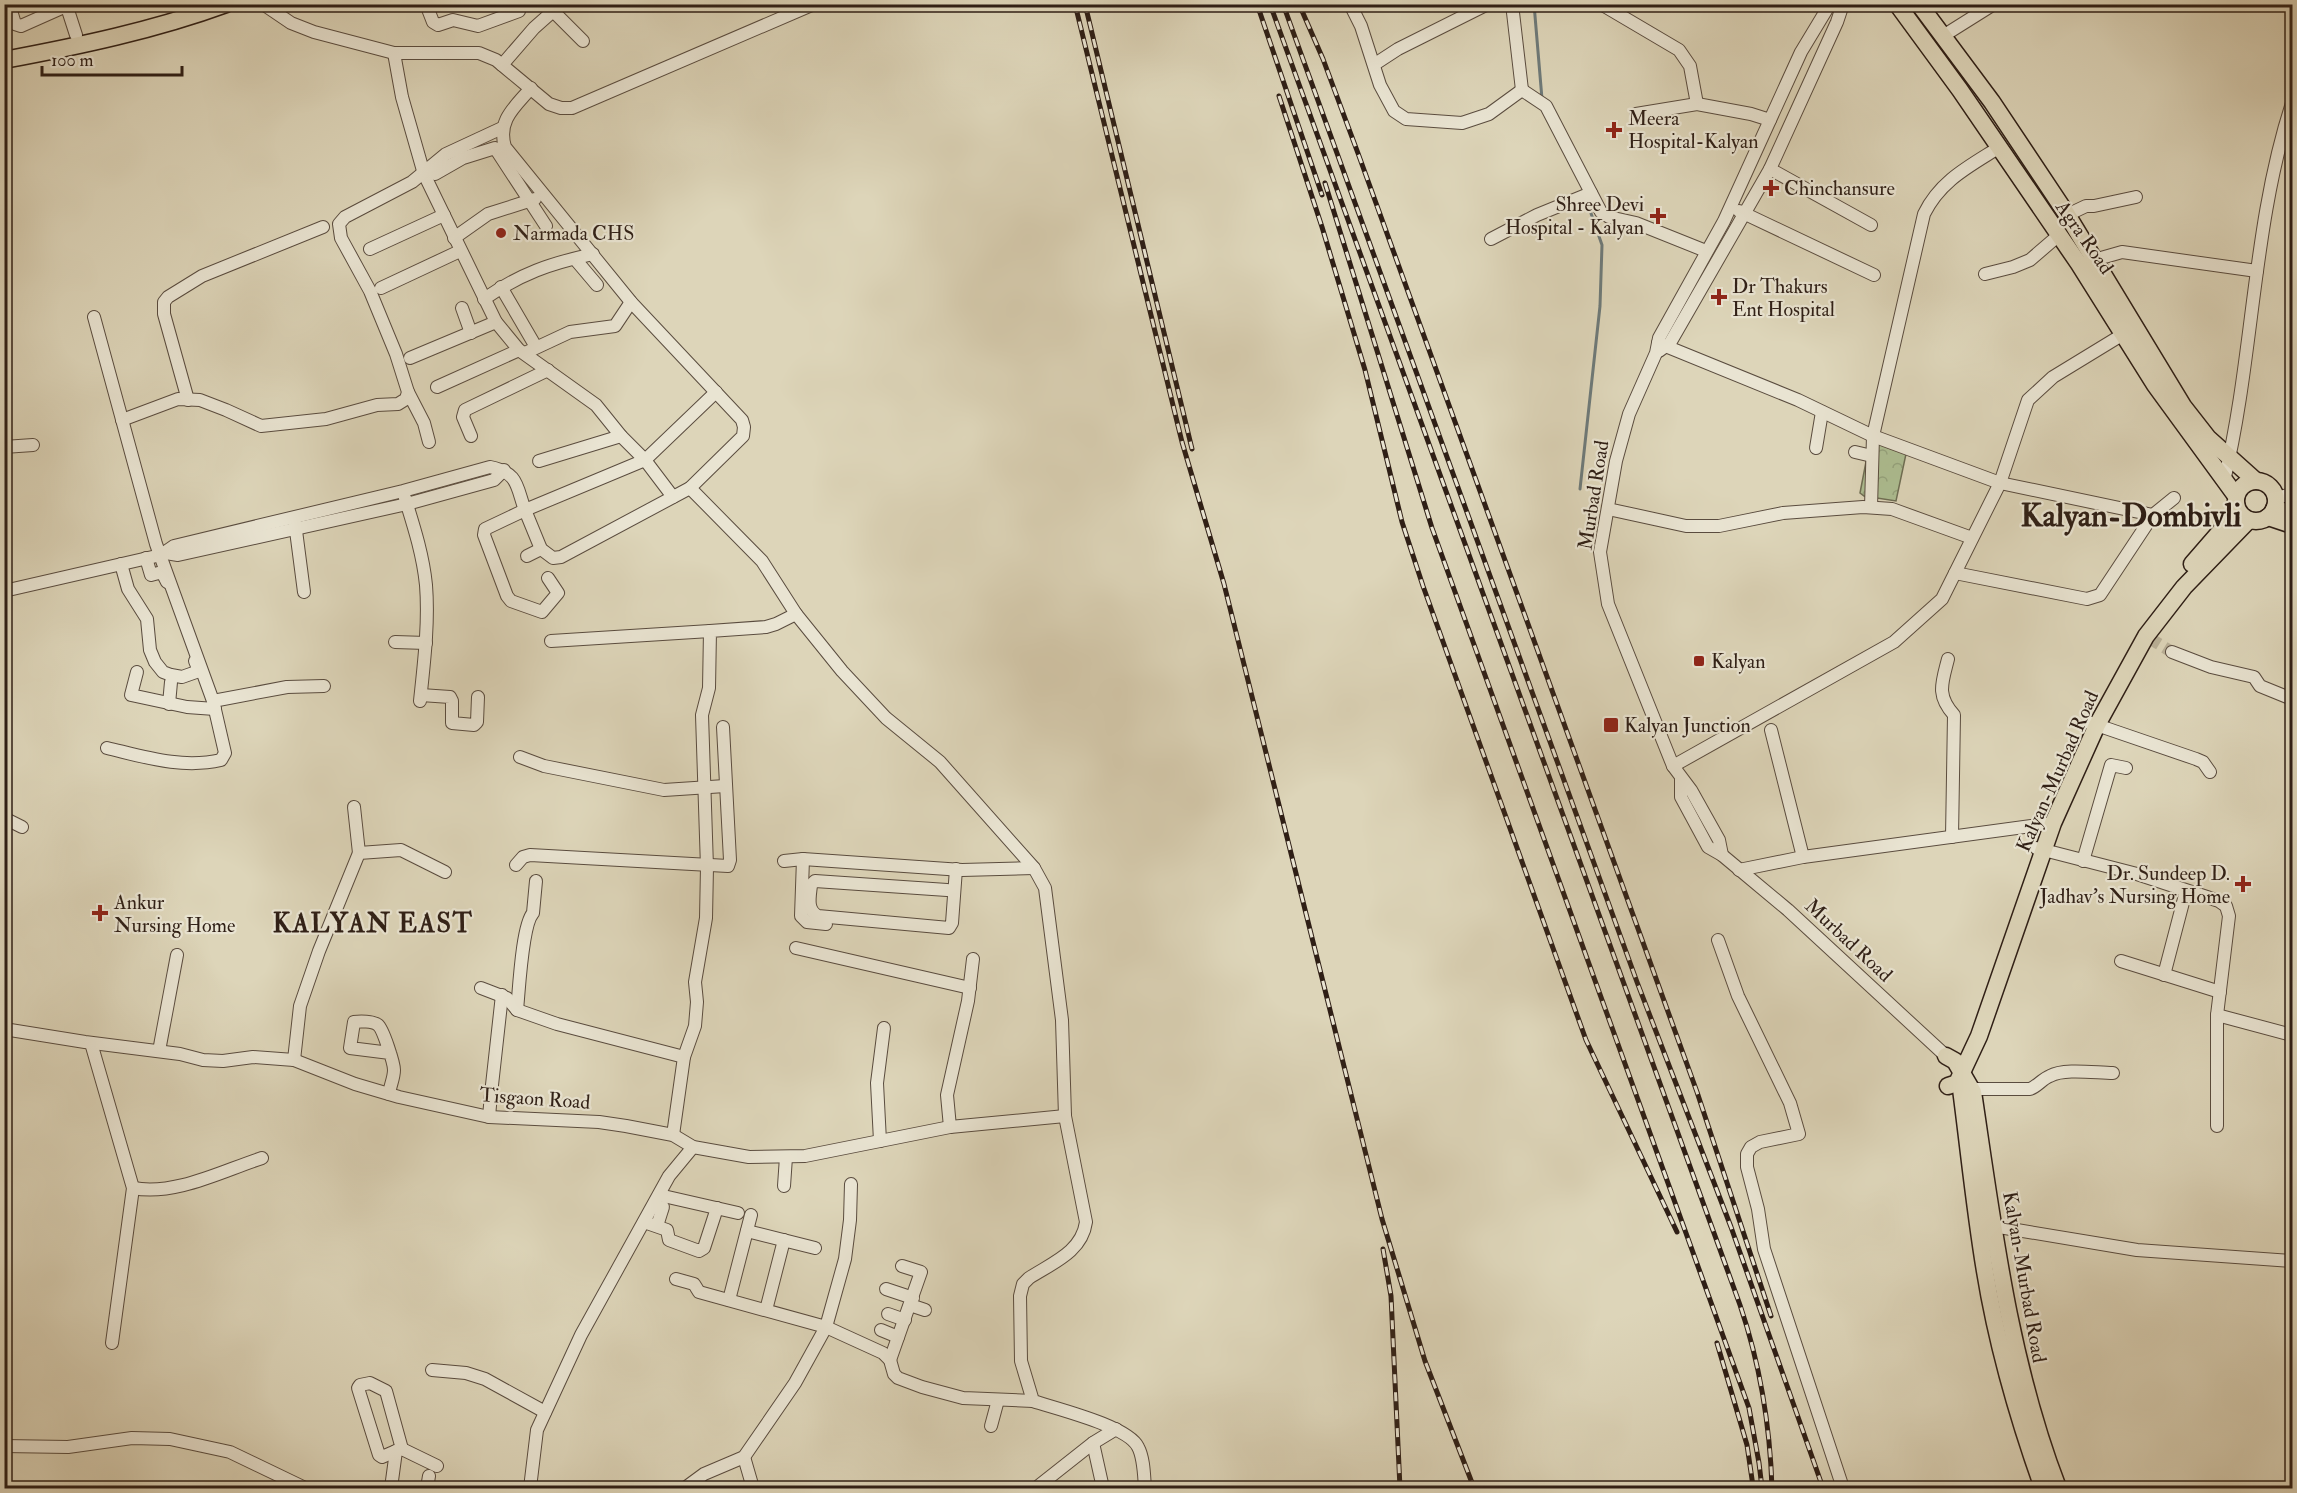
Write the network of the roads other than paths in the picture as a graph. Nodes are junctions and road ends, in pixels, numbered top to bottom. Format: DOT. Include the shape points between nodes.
graph roads {
  1 [pos="9,4"];
  2 [pos="196,4"];
  3 [pos="226,4"];
  4 [pos="263,4"];
  5 [pos="426,4"];
  6 [pos="814,4"];
  7 [pos="1350,4"];
  8 [pos="1488,4"];
  9 [pos="1512,4"];
  10 [pos="1601,4"];
  11 [pos="1830,4"];
  12 [pos="1843,4"];
  13 [pos="1897,4"];
  14 [pos="1919,4"];
  15 [pos="1994,4"];
  16 [pos="66,5"];
  17 [pos="518,8"];
  18 [pos="557,8"];
  19 [pos="178,16"];
  20 [pos="534,28"];
  21 [pos="76,35"];
  22 [pos="1943,36"];
  23 [pos="583,42"];
  24 [pos="4,51"];
  25 [pos="394,53"];
  26 [pos="4,60"];
  27 [pos="502,64"];
  28 [pos="1375,64"];
  29 [pos="531,88"];
  30 [pos="1527,92"];
  31 [pos="2292,103"];
  32 [pos="1697,104"];
  33 [pos="1636,114"];
  34 [pos="1770,120"];
  35 [pos="502,128"];
  36 [pos="1998,148"];
  37 [pos="461,153"];
  38 [pos="1770,169"];
  39 [pos="429,174"];
  40 [pos="1591,193"];
  41 [pos="545,195"];
  42 [pos="2136,197"];
  43 [pos="530,201"];
  44 [pos="1730,206"];
  45 [pos="1745,214"];
  46 [pos="444,215"];
  47 [pos="2067,215"];
  48 [pos="339,224"];
  49 [pos="1871,225"];
  50 [pos="546,226"];
  51 [pos="2059,235"];
  52 [pos="454,238"];
  53 [pos="1491,239"];
  54 [pos="370,249"];
  55 [pos="460,251"];
  56 [pos="1706,252"];
  57 [pos="593,254"];
  58 [pos="575,259"];
  59 [pos="2087,262"];
  60 [pos="2257,271"];
  61 [pos="1984,274"];
  62 [pos="1874,275"];
  63 [pos="597,285"];
  64 [pos="501,287"];
  65 [pos="381,288"];
  66 [pos="484,298"];
  67 [pos="631,302"];
  68 [pos="462,308"];
  69 [pos="94,317"];
  70 [pos="496,322"];
  71 [pos="2129,330"];
  72 [pos="471,333"];
  73 [pos="536,347"];
  74 [pos="1660,348"];
  75 [pos="522,352"];
  76 [pos="410,358"];
  77 [pos="548,370"];
  78 [pos="436,387"];
  79 [pos="408,392"];
  80 [pos="716,392"];
  81 [pos="188,400"];
  82 [pos="1822,411"];
  83 [pos="122,420"];
  84 [pos="471,436"];
  85 [pos="621,436"];
  86 [pos="1873,436"];
  87 [pos="429,442"];
  88 [pos="2204,442"];
  89 [pos="33,445"];
  90 [pos="4,447"];
  91 [pos="1816,448"];
  92 [pos="1855,452"];
  93 [pos="1872,456"];
  94 [pos="2229,457"];
  95 [pos="645,460"];
  96 [pos="539,461"];
  97 [pos="504,470"];
  98 [pos="453,477"];
  99 [pos="2224,481"];
  100 [pos="2256,481"];
  101 [pos="2000,483"];
  102 [pos="690,488"];
  103 [pos="457,490"];
  104 [pos="403,491"];
  105 [pos="2292,494"];
  106 [pos="673,497"];
  107 [pos="2174,498"];
  108 [pos="407,504"];
  109 [pos="1871,507"];
  110 [pos="2273,508"];
  111 [pos="1608,509"];
  112 [pos="2241,509"];
  113 [pos="522,512"];
  114 [pos="2292,513"];
  115 [pos="2153,515"];
  116 [pos="294,516"];
  117 [pos="2292,525"];
  118 [pos="296,529"];
  119 [pos="1972,538"];
  120 [pos="161,551"];
  121 [pos="561,556"];
  122 [pos="146,558"];
  123 [pos="121,564"];
  124 [pos="1955,573"];
  125 [pos="4,591"];
  126 [pos="303,592"];
  127 [pos="796,614"];
  128 [pos="182,618"];
  129 [pos="710,631"];
  130 [pos="551,641"];
  131 [pos="395,642"];
  132 [pos="426,643"];
  133 [pos="2172,652"];
  134 [pos="1948,659"];
  135 [pos="137,672"];
  136 [pos="171,682"];
  137 [pos="324,686"];
  138 [pos="478,697"];
  139 [pos="2292,699"];
  140 [pos="169,704"];
  141 [pos="214,705"];
  142 [pos="2093,723"];
  143 [pos="723,728"];
  144 [pos="1771,730"];
  145 [pos="107,748"];
  146 [pos="520,757"];
  147 [pos="1673,766"];
  148 [pos="2126,768"];
  149 [pos="2211,772"];
  150 [pos="725,786"];
  151 [pos="704,787"];
  152 [pos="354,807"];
  153 [pos="4,818"];
  154 [pos="2049,824"];
  155 [pos="22,827"];
  156 [pos="1952,837"];
  157 [pos="2040,849"];
  158 [pos="359,853"];
  159 [pos="1803,856"];
  160 [pos="803,859"];
  161 [pos="784,861"];
  162 [pos="2083,861"];
  163 [pos="516,865"];
  164 [pos="707,867"];
  165 [pos="1034,868"];
  166 [pos="959,870"];
  167 [pos="1739,870"];
  168 [pos="445,872"];
  169 [pos="536,881"];
  170 [pos="947,890"];
  171 [pos="2186,891"];
  172 [pos="1718,940"];
  173 [pos="796,948"];
  174 [pos="177,955"];
  175 [pos="973,959"];
  176 [pos="2121,961"];
  177 [pos="2164,975"];
  178 [pos="970,987"];
  179 [pos="481,988"];
  180 [pos="2220,992"];
  181 [pos="502,995"];
  182 [pos="517,1010"];
  183 [pos="2217,1015"];
  184 [pos="884,1028"];
  185 [pos="4,1029"];
  186 [pos="2292,1035"];
  187 [pos="92,1043"];
  188 [pos="159,1052"];
  189 [pos="390,1053"];
  190 [pos="684,1057"];
  191 [pos="294,1060"];
  192 [pos="2113,1073"];
  193 [pos="1956,1076"];
  194 [pos="389,1094"];
  195 [pos="1065,1116"];
  196 [pos="489,1117"];
  197 [pos="2217,1125"];
  198 [pos="950,1127"];
  199 [pos="673,1135"];
  200 [pos="880,1141"];
  201 [pos="693,1147"];
  202 [pos="786,1157"];
  203 [pos="262,1158"];
  204 [pos="851,1184"];
  205 [pos="784,1186"];
  206 [pos="133,1188"];
  207 [pos="661,1201"];
  208 [pos="717,1208"];
  209 [pos="644,1222"];
  210 [pos="657,1226"];
  211 [pos="1993,1226"];
  212 [pos="747,1231"];
  213 [pos="784,1240"];
  214 [pos="815,1248"];
  215 [pos="2292,1261"];
  216 [pos="902,1266"];
  217 [pos="676,1279"];
  218 [pos="886,1288"];
  219 [pos="729,1300"];
  220 [pos="912,1301"];
  221 [pos="766,1310"];
  222 [pos="925,1310"];
  223 [pos="888,1314"];
  224 [pos="905,1320"];
  225 [pos="826,1327"];
  226 [pos="881,1330"];
  227 [pos="898,1336"];
  228 [pos="112,1343"];
  229 [pos="890,1360"];
  230 [pos="432,1370"];
  231 [pos="998,1400"];
  232 [pos="1033,1401"];
  233 [pos="545,1413"];
  234 [pos="991,1426"];
  235 [pos="1116,1429"];
  236 [pos="1093,1443"];
  237 [pos="4,1446"];
  238 [pos="399,1450"];
  239 [pos="744,1457"];
  240 [pos="431,1477"];
  241 [pos="305,1488"];
  242 [pos="391,1488"];
  243 [pos="530,1488"];
  244 [pos="685,1488"];
  245 [pos="752,1488"];
  246 [pos="1036,1488"];
  247 [pos="1103,1488"];
  248 [pos="1145,1488"];
  249 [pos="1843,1488"];
  250 [pos="2043,1488"];
  251 [pos="2058,1488"];
  1 -- 16 [label="street" via="15,24 21,26"];
  2 -- 19 [label="main road"];
  3 -- 19 [label="main road"];
  4 -- 25 [label="street" via="291,23 314,32"];
  5 -- 17 [label="street" via="438,25 453,20 478,26"];
  6 -- 29 [label="street" via="572,108 549,104"];
  7 -- 28 [label="street"];
  8 -- 28 [label="street"];
  9 -- 30 [label="street"];
  10 -- 32 [label="street" via="1679,50 1690,66"];
  11 -- 34 [label="street, Murbad Road"];
  12 -- 38 [label="street, Murbad Road"];
  13 -- 36 [label="main road, Agra Road"];
  14 -- 22 [label="main road, Agra Road"];
  15 -- 22 [label="street"];
  16 -- 21 [label="street"];
  17 -- 20 [label="street"];
  18 -- 20 [label="street"];
  18 -- 23 [label="street"];
  19 -- 21 [label="main road"];
  19 -- 26 [label="main road"];
  20 -- 27 [label="street"];
  21 -- 24 [label="main road"];
  22 -- 47 [label="main road, Agra Road"];
  25 -- 27 [label="street" via="479,53"];
  25 -- 39 [label="street" via="402,97"];
  27 -- 29 [label="street"];
  28 -- 30 [label="street" via="1380,85 1394,111 1406,118 1462,123"];
  29 -- 35 [label="street"];
  30 -- 40 [label="street" via="1546,106"];
  31 -- 60 [label="street" via="2263,220"];
  32 -- 33 [label="street"];
  32 -- 34 [label="street"];
  34 -- 44 [label="street, Murbad Road"];
  35 -- 37 [label="street"];
  35 -- 41 [label="street" via="505,147"];
  36 -- 51 [label="main road, Agra Road"];
  36 -- 86 [label="street" via="1948,181 1924,214"];
  37 -- 39 [label="street" via="446,154"];
  37 -- 43 [label="street" via="497,149"];
  38 -- 45 [label="street, Murbad Road"];
  38 -- 49 [label="street"];
  39 -- 46 [label="street"];
  39 -- 48 [label="street" via="345,217"];
  40 -- 53 [label="street"];
  40 -- 56 [label="street" via="1608,217 1636,223"];
  41 -- 43 [label="street"];
  41 -- 57 [label="street"];
  42 -- 47 [label="street" via="2086,206"];
  43 -- 50 [label="street"];
  43 -- 52 [label="street" via="488,214"];
  44 -- 45 [label="street"];
  44 -- 56 [label="street, Murbad Road"];
  45 -- 62 [label="street"];
  45 -- 74 [label="street, Murbad Road" via="1670,343"];
  46 -- 52 [label="street"];
  46 -- 54 [label="street"];
  47 -- 59 [label="main road, Agra Road"];
  48 -- 79 [label="street" via="341,238 383,319"];
  48 -- 81 [label="street" via="325,226 202,276 168,297 164,314"];
  51 -- 59 [label="main road, Agra Road"];
  51 -- 61 [label="street" via="2030,260"];
  52 -- 55 [label="street"];
  55 -- 65 [label="street"];
  55 -- 66 [label="street"];
  56 -- 74 [label="street, Murbad Road"];
  57 -- 58 [label="street"];
  57 -- 67 [label="street"];
  58 -- 63 [label="street"];
  58 -- 64 [label="street" via="536,269"];
  59 -- 60 [label="street" via="2122,252"];
  59 -- 71 [label="main road, Agra Road"];
  60 -- 94 [label="street"];
  64 -- 66 [label="street"];
  64 -- 73 [label="street"];
  66 -- 70 [label="street"];
  67 -- 73 [label="street" via="615,326 570,332"];
  67 -- 80 [label="street"];
  68 -- 72 [label="street"];
  69 -- 83 [label="street"];
  70 -- 72 [label="street"];
  70 -- 75 [label="street"];
  71 -- 88 [label="main road, Agra Road"];
  71 -- 101 [label="street" via="2053,376 2028,400"];
  72 -- 76 [label="street"];
  73 -- 75 [label="street"];
  74 -- 82 [label="street"];
  74 -- 111 [label="street, Murbad Road" via="1629,414"];
  75 -- 77 [label="street"];
  75 -- 78 [label="street"];
  77 -- 84 [label="street" via="465,410 463,417"];
  77 -- 85 [label="street" via="596,405"];
  79 -- 81 [label="street" via="398,404 377,405 326,419 261,426 200,400"];
  79 -- 87 [label="street"];
  80 -- 95 [label="street"];
  80 -- 102 [label="street" via="742,420 742,436"];
  81 -- 83 [label="street" via="178,399"];
  82 -- 86 [label="street"];
  82 -- 91 [label="street"];
  83 -- 120 [label="street"];
  85 -- 95 [label="street"];
  85 -- 96 [label="street"];
  86 -- 93 [label="street"];
  86 -- 101 [label="street"];
  88 -- 94 [label="main road, Agra Road"];
  88 -- 99 [label="main road, Agra Road"];
  89 -- 90 [label="street"];
  92 -- 93 [label="street"];
  93 -- 109 [label="street"];
  94 -- 99 [label="street"];
  94 -- 100 [label="main road, Agra Road"];
  95 -- 106 [label="street"];
  95 -- 113 [label="street"];
  97 -- 98 [label="street" via="490,467"];
  97 -- 103 [label="street" via="494,480"];
  97 -- 113 [label="street" via="513,477"];
  98 -- 103 [label="street"];
  98 -- 104 [label="street"];
  99 -- 112 [label="main road, Agra Road"];
  100 -- 110 [label="main road" via="2267,484"];
  100 -- 112 [label="main road" via="2246,484"];
  101 -- 115 [label="street"];
  101 -- 119 [label="street"];
  102 -- 106 [label="street"];
  102 -- 127 [label="street" via="762,561"];
  103 -- 108 [label="street"];
  104 -- 108 [label="street"];
  104 -- 116 [label="street"];
  105 -- 110 [label="street"];
  106 -- 121 [label="street"];
  107 -- 115 [label="street"];
  108 -- 118 [label="street"];
  108 -- 132 [label="street" via="423,564"];
  109 -- 111 [label="street" via="1784,513 1708,526 1686,526"];
  109 -- 119 [label="street" via="1892,509"];
  110 -- 112 [label="main road" via="2259,521"];
  110 -- 114 [label="main road"];
  110 -- 117 [label="main road"];
  111 -- 147 [label="street, Murbad Road" via="1600,552 1608,604"];
  112 -- 142 [label="main road, Kalyan-Murbad Road" via="2145,635"];
  113 -- 121 [label="street" via="534,552 554,558"];
  113 -- 121 [label="street" via="484,531 511,601 541,612 558,593 545,581"];
  115 -- 124 [label="street" via="2100,595 2087,599"];
  116 -- 118 [label="street"];
  116 -- 120 [label="street"];
  118 -- 120 [label="street" via="178,555"];
  118 -- 126 [label="street"];
  119 -- 124 [label="street"];
  120 -- 122 [label="street"];
  120 -- 128 [label="street"];
  122 -- 123 [label="street"];
  122 -- 128 [label="street" via="151,575 164,574"];
  123 -- 125 [label="street"];
  123 -- 128 [label="street" via="128,588 147,619 155,662 163,672 182,677 199,671"];
  124 -- 147 [label="street" via="1942,599 1894,642"];
  127 -- 129 [label="street" via="766,627"];
  127 -- 165 [label="street" via="849,679 886,718 940,762"];
  128 -- 141 [label="street"];
  129 -- 130 [label="street"];
  129 -- 151 [label="street" via="709,688 702,715"];
  131 -- 132 [label="street"];
  132 -- 138 [label="street" via="420,698 450,697 452,723 474,725"];
  133 -- 139 [label="street" via="2254,677 2260,686"];
  134 -- 156 [label="street" via="1941,690 1945,705 1954,716"];
  135 -- 140 [label="street" via="131,695"];
  136 -- 140 [label="street"];
  137 -- 141 [label="street" via="287,687"];
  140 -- 141 [label="street"];
  141 -- 145 [label="street" via="225,753 221,760 165,763"];
  142 -- 149 [label="street" via="2196,759"];
  142 -- 154 [label="main road, Kalyan-Murbad Road"];
  143 -- 150 [label="street"];
  144 -- 159 [label="street"];
  146 -- 151 [label="street" via="544,766 664,790"];
  147 -- 167 [label="street, Murbad Road" via="1681,779 1681,797 1708,847"];
  148 -- 162 [label="street" via="2110,765"];
  150 -- 151 [label="street"];
  150 -- 164 [label="street" via="729,864"];
  151 -- 164 [label="street"];
  152 -- 158 [label="street"];
  153 -- 155 [label="street"];
  154 -- 156 [label="street"];
  154 -- 157 [label="main road, Kalyan-Murbad Road"];
  156 -- 159 [label="street"];
  157 -- 162 [label="street"];
  157 -- 193 [label="main road, Kalyan-Murbad Road"];
  158 -- 168 [label="street" via="401,850"];
  158 -- 191 [label="street" via="300,1006"];
  159 -- 167 [label="street"];
  160 -- 161 [label="street"];
  160 -- 166 [label="street"];
  160 -- 166 [label="street" via="801,916 807,922 951,933 957,931 959,923"];
  162 -- 171 [label="street"];
  163 -- 164 [label="street" via="530,855"];
  164 -- 190 [label="street" via="706,918 695,982 695,1026"];
  165 -- 166 [label="street"];
  165 -- 195 [label="street" via="1045,888 1062,1020"];
  166 -- 170 [label="street" via="949,928 818,916 810,908 811,885 815,881"];
  167 -- 193 [label="street, Murbad Road" via="1788,910"];
  169 -- 182 [label="street"];
  171 -- 177 [label="street"];
  171 -- 180 [label="street" via="2219,901 2228,910"];
  172 -- 249 [label="street" via="1738,996 1790,1103 1799,1134 1751,1147 1747,1167 1764,1249"];
  173 -- 178 [label="street"];
  174 -- 188 [label="street"];
  175 -- 178 [label="street"];
  176 -- 177 [label="street"];
  177 -- 180 [label="street"];
  178 -- 198 [label="street" via="947,1095"];
  179 -- 181 [label="street"];
  180 -- 183 [label="street"];
  181 -- 182 [label="street"];
  181 -- 196 [label="street"];
  182 -- 190 [label="street"];
  183 -- 186 [label="street"];
  183 -- 197 [label="street"];
  184 -- 200 [label="street" via="877,1083"];
  185 -- 187 [label="street, Tisgaon Road"];
  187 -- 188 [label="street, Tisgaon Road"];
  187 -- 206 [label="street"];
  188 -- 191 [label="street, Tisgaon Road" via="203,1060"];
  189 -- 194 [label="street" via="394,1068"];
  190 -- 199 [label="street"];
  191 -- 194 [label="street, Tisgaon Road"];
  192 -- 193 [label="street" via="2058,1072 2030,1089"];
  193 -- 211 [label="main road, Kalyan-Murbad Road"];
  193 -- 250 [label="main road, Kalyan-Murbad Road" via="1985,1272 2001,1348 2020,1424"];
  194 -- 196 [label="street, Tisgaon Road"];
  195 -- 198 [label="street, Tisgaon Road"];
  195 -- 232 [label="street" via="1086,1222 1076,1247 1023,1284 1021,1361"];
  196 -- 199 [label="street, Tisgaon Road" via="599,1122"];
  198 -- 200 [label="street, Tisgaon Road"];
  199 -- 201 [label="street, Tisgaon Road"];
  200 -- 202 [label="street, Tisgaon Road"];
  201 -- 202 [label="street, Tisgaon Road" via="748,1157"];
  201 -- 207 [label="street" via="669,1176"];
  202 -- 205 [label="street"];
  203 -- 206 [label="street" via="170,1189"];
  204 -- 225 [label="street" via="845,1259"];
  206 -- 228 [label="street"];
  207 -- 208 [label="street"];
  207 -- 209 [label="street"];
  207 -- 210 [label="street"];
  208 -- 210 [label="street" via="704,1248 699,1251 669,1240 667,1230"];
  208 -- 212 [label="street" via="744,1214"];
  209 -- 210 [label="street"];
  209 -- 233 [label="street" via="581,1335"];
  211 -- 215 [label="street" via="2137,1250"];
  211 -- 251 [label="main road, Kalyan-Murbad Road" via="2022,1375"];
  212 -- 213 [label="street"];
  212 -- 219 [label="street"];
  213 -- 214 [label="street"];
  213 -- 221 [label="street"];
  216 -- 220 [label="street" via="921,1271"];
  217 -- 219 [label="street" via="694,1284 699,1292"];
  218 -- 220 [label="street"];
  219 -- 221 [label="street"];
  220 -- 222 [label="street"];
  220 -- 224 [label="street"];
  221 -- 225 [label="street"];
  223 -- 224 [label="street"];
  224 -- 227 [label="street"];
  225 -- 229 [label="street" via="883,1353"];
  225 -- 239 [label="street" via="795,1383"];
  226 -- 227 [label="street"];
  227 -- 229 [label="street"];
  229 -- 231 [label="street" via="898,1378 963,1398"];
  230 -- 233 [label="street" via="485,1379"];
  231 -- 232 [label="street"];
  231 -- 234 [label="street"];
  232 -- 235 [label="street"];
  233 -- 243 [label="street" via="537,1430"];
  235 -- 236 [label="street"];
  235 -- 248 [label="street" via="1133,1438 1140,1449"];
  236 -- 246 [label="street"];
  236 -- 247 [label="street"];
  237 -- 241 [label="street" via="68,1447 132,1438 170,1439 230,1452"];
  238 -- 238 [label="street" via="379,1455 360,1385 370,1383 386,1391"];
  238 -- 240 [label="street"];
  238 -- 242 [label="street"];
  239 -- 244 [label="street" via="704,1474"];
  239 -- 245 [label="street"];
}
